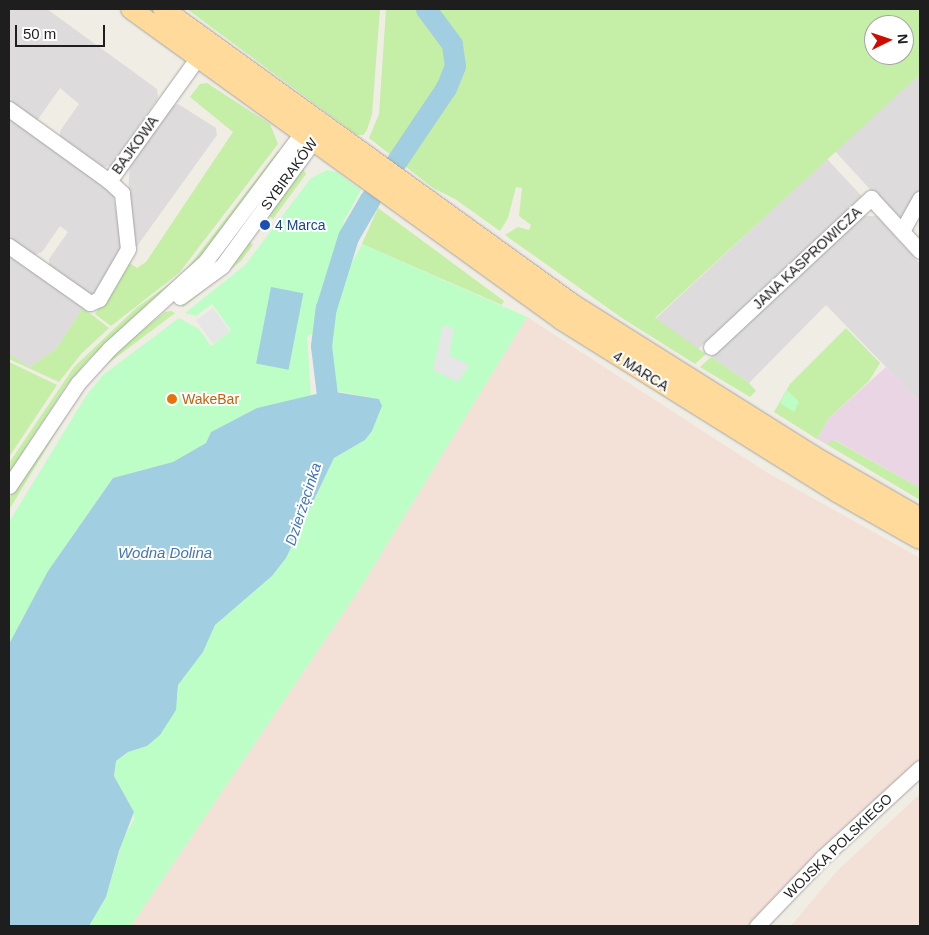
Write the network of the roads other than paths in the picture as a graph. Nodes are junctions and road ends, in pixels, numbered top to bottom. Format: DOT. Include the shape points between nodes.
graph roads {
  1 [pos="131,9"];
  2 [pos="163,9"];
  3 [pos="198,57"];
  4 [pos="9,109"];
  5 [pos="313,129"];
  6 [pos="109,181"];
  7 [pos="920,199"];
  8 [pos="902,231"];
  9 [pos="9,246"];
  10 [pos="920,251"];
  11 [pos="711,346"];
  12 [pos="9,486"];
  13 [pos="920,518"];
  14 [pos="920,539"];
  15 [pos="920,768"];
  16 [pos="757,926"];
  1 -- 3 [label="main road, 4 MARCA"];
  2 -- 5 [label="main road, 4 MARCA"];
  3 -- 5 [label="main road, 4 MARCA"];
  3 -- 6 [label="street, BAJKOWA"];
  4 -- 6 [label="street, BAJKOWA"];
  5 -- 12 [label="street, SYBIRAKÓW" via="217,272 143,320 106,353 78,383"];
  5 -- 13 [label="main road, 4 MARCA" via="604,326"];
  5 -- 14 [label="main road, 4 MARCA" via="600,345"];
  6 -- 9 [label="street" via="122,194 128,249 96,301 86,302"];
  7 -- 8 [label="street"];
  8 -- 10 [label="street, JANA KASPROWICZA"];
  8 -- 11 [label="street, JANA KASPROWICZA" via="871,198"];
  15 -- 16 [label="street, WOJSKA POLSKIEGO" via="816,864"];
}
